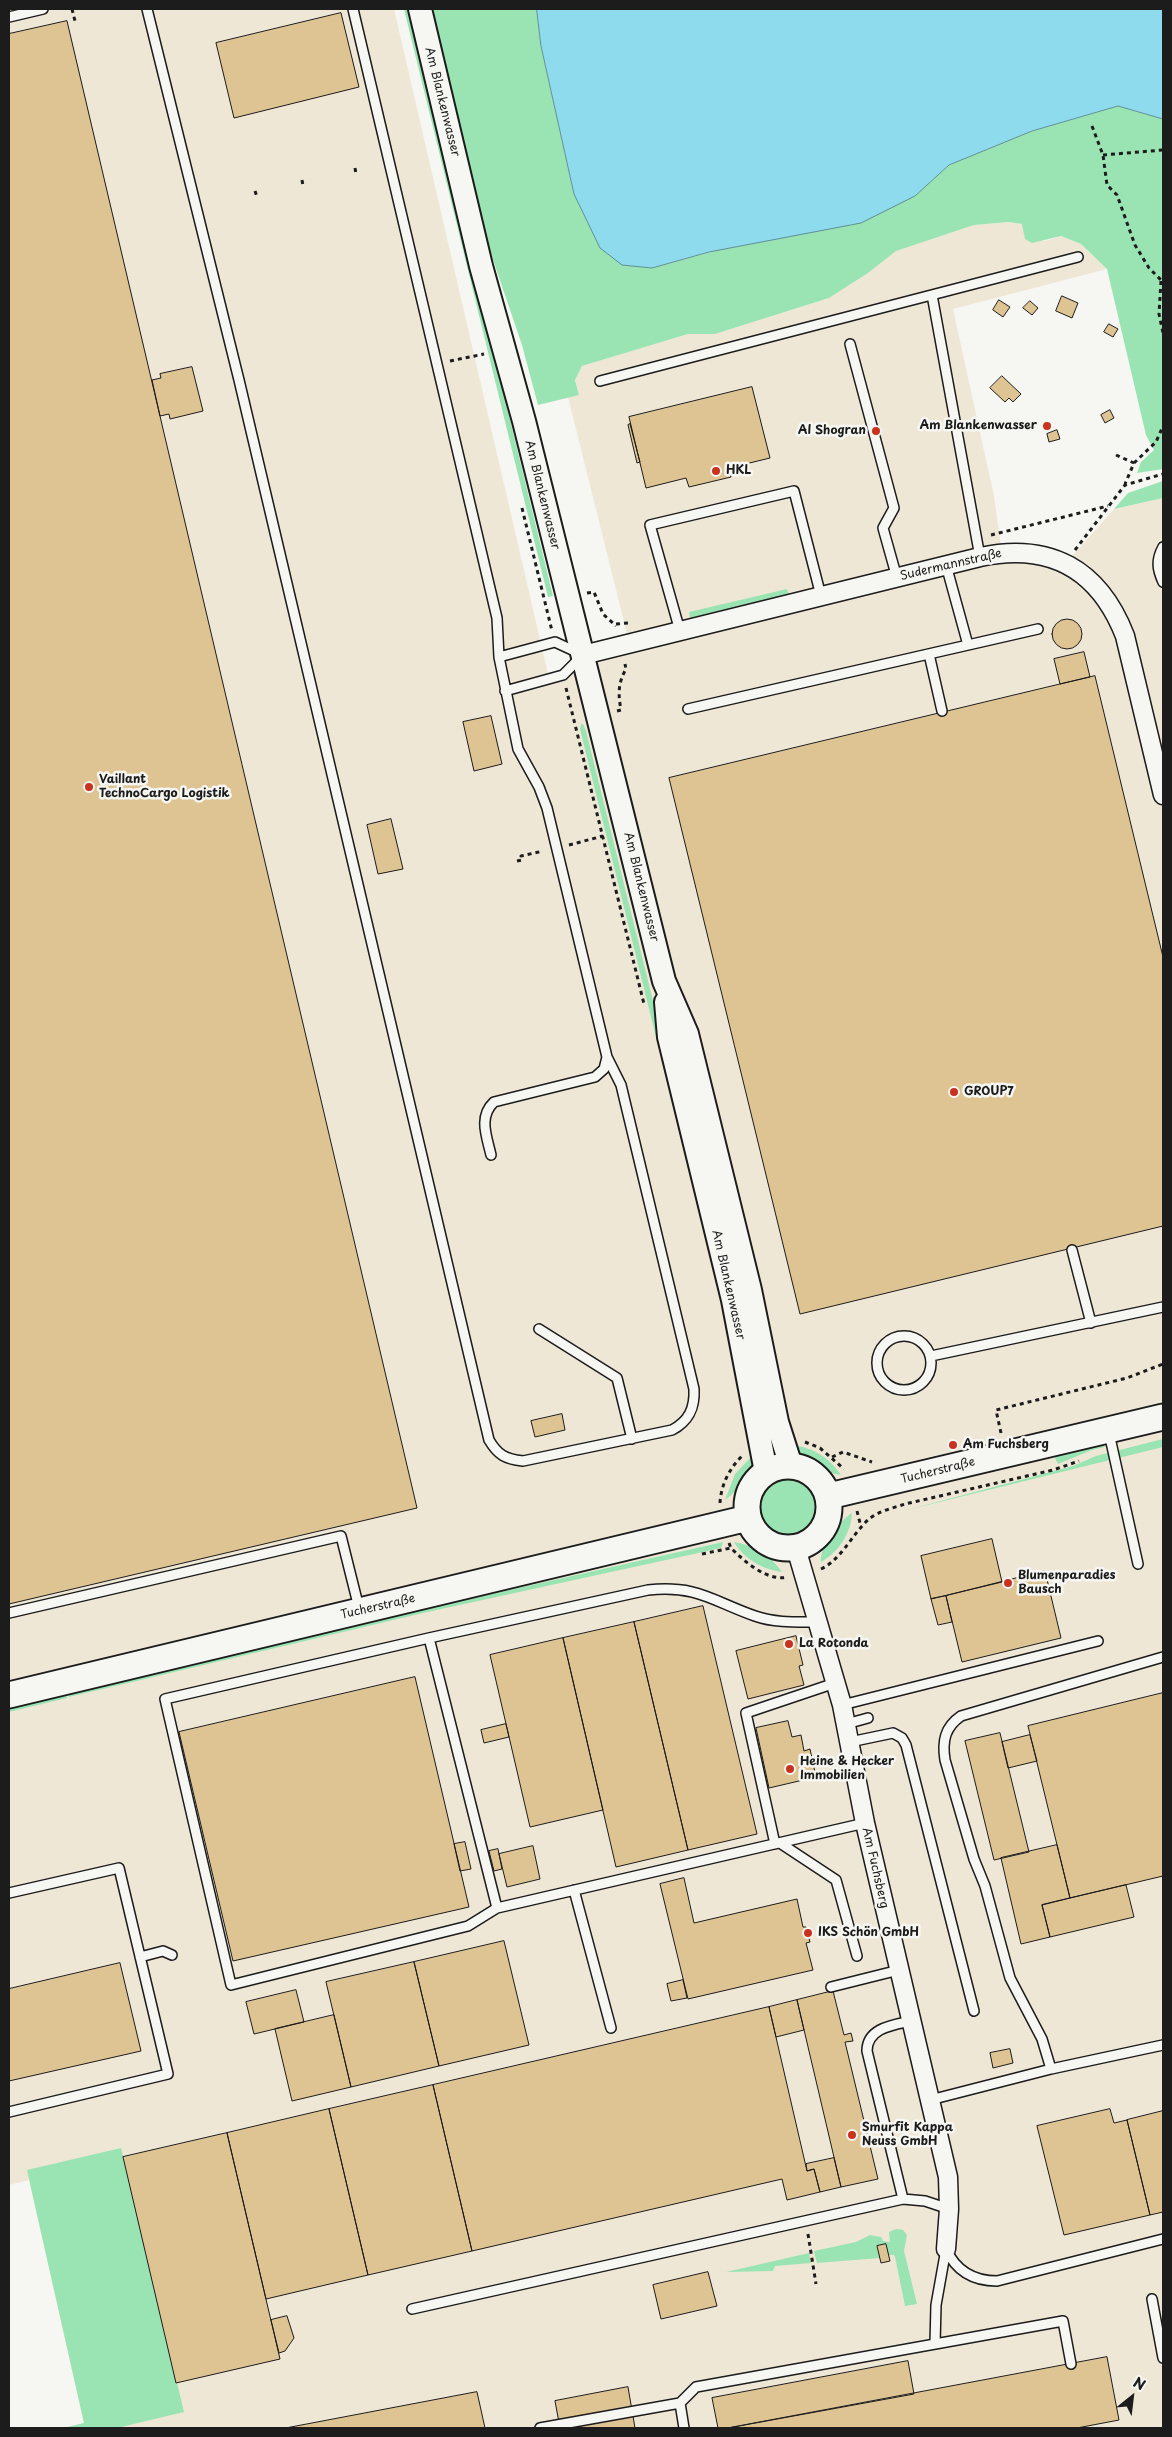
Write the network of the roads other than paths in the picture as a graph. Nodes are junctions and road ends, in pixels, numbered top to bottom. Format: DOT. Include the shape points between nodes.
graph roads {
  1 [pos="43,9"];
  2 [pos="147,9"];
  3 [pos="353,9"];
  4 [pos="420,9"];
  5 [pos="9,17"];
  6 [pos="1078,257"];
  7 [pos="932,295"];
  8 [pos="850,344"];
  9 [pos="600,381"];
  10 [pos="1163,547"];
  11 [pos="980,557"];
  12 [pos="946,566"];
  13 [pos="897,578"];
  14 [pos="1163,582"];
  15 [pos="821,596"];
  16 [pos="1038,629"];
  17 [pos="680,631"];
  18 [pos="968,646"];
  19 [pos="929,654"];
  20 [pos="583,655"];
  21 [pos="499,657"];
  22 [pos="505,691"];
  23 [pos="688,709"];
  24 [pos="942,711"];
  25 [pos="1163,795"];
  26 [pos="607,1057"];
  27 [pos="491,1156"];
  28 [pos="1072,1250"];
  29 [pos="1163,1307"];
  30 [pos="1091,1323"];
  31 [pos="538,1330"];
  32 [pos="931,1356"];
  33 [pos="1163,1417"];
  34 [pos="1108,1430"];
  35 [pos="632,1439"];
  36 [pos="772,1442"];
  37 [pos="791,1466"];
  38 [pos="766,1472"];
  39 [pos="840,1494"];
  40 [pos="736,1520"];
  41 [pos="796,1548"];
  42 [pos="1138,1564"];
  43 [pos="360,1611"];
  44 [pos="9,1613"];
  45 [pos="817,1622"];
  46 [pos="430,1638"];
  47 [pos="1098,1641"];
  48 [pos="1163,1657"];
  49 [pos="835,1683"];
  50 [pos="9,1695"];
  51 [pos="842,1705"];
  52 [pos="868,1718"];
  53 [pos="846,1724"];
  54 [pos="850,1742"];
  55 [pos="865,1823"];
  56 [pos="778,1843"];
  57 [pos="574,1890"];
  58 [pos="9,1894"];
  59 [pos="497,1908"];
  60 [pos="172,1955"];
  61 [pos="857,1956"];
  62 [pos="140,1957"];
  63 [pos="899,1970"];
  64 [pos="831,1987"];
  65 [pos="974,2011"];
  66 [pos="911,2021"];
  67 [pos="610,2028"];
  68 [pos="1163,2045"];
  69 [pos="1052,2069"];
  70 [pos="930,2100"];
  71 [pos="9,2112"];
  72 [pos="903,2199"];
  73 [pos="949,2209"];
  74 [pos="1163,2239"];
  75 [pos="946,2249"];
  76 [pos="1152,2299"];
  77 [pos="412,2309"];
  78 [pos="935,2344"];
  79 [pos="1163,2358"];
  80 [pos="1071,2364"];
  81 [pos="680,2402"];
  82 [pos="540,2428"];
  83 [pos="684,2428"];
  1 -- 5 [label="lane"];
  2 -- 35 [label="lane" via="241,387 488,1440 497,1453 509,1460 522,1461"];
  3 -- 21 [label="lane" via="497,618"];
  4 -- 20 [label="street, Am Blankenwasser" via="481,266 503,339"];
  6 -- 7 [label="lane"];
  7 -- 9 [label="lane"];
  7 -- 11 [label="lane"];
  8 -- 13 [label="lane" via="894,508 883,528"];
  10 -- 14 [label="lane" via="1158,569"];
  11 -- 12 [label="street, Sudermannstraße"];
  11 -- 25 [label="street, Sudermannstraße" via="1021,552 1043,555 1065,562 1103,592 1116,612 1125,636"];
  12 -- 13 [label="street, Sudermannstraße"];
  12 -- 18 [label="lane"];
  13 -- 15 [label="street, Sudermannstraße"];
  15 -- 17 [label="street, Sudermannstraße"];
  15 -- 17 [label="lane" via="794,491 650,525"];
  16 -- 18 [label="lane"];
  17 -- 20 [label="street, Sudermannstraße"];
  18 -- 19 [label="lane"];
  19 -- 23 [label="lane"];
  19 -- 24 [label="lane"];
  20 -- 21 [label="lane" via="555,642"];
  20 -- 22 [label="lane" via="563,675"];
  20 -- 36 [label="street, Am Blankenwasser" via="664,981 687,1034 750,1290"];
  21 -- 22 [label="lane"];
  22 -- 26 [label="lane" via="518,749 539,787 550,816"];
  26 -- 27 [label="lane" via="604,1069 595,1077 494,1102 484,1120"];
  26 -- 35 [label="lane" via="621,1085 694,1389 694,1407 679,1426"];
  28 -- 30 [label="lane"];
  29 -- 30 [label="lane"];
  30 -- 32 [label="lane"];
  31 -- 35 [label="lane" via="617,1378"];
  32 -- 32 [label="lane" via="932,1367 928,1376 920,1386 907,1391 888,1385 878,1372 878,1354 882,1345 892,1338 902,1335 915,1337 924,1343"];
  33 -- 34 [label="main road, Tucherstraße"];
  34 -- 39 [label="main road, Tucherstraße"];
  34 -- 42 [label="lane"];
  36 -- 37 [label="street, Am Blankenwasser"];
  36 -- 38 [label="street, Am Blankenwasser"];
  37 -- 38 [label="main road"];
  37 -- 39 [label="main road" via="815,1475"];
  38 -- 40 [label="main road" via="749,1490 746,1504"];
  39 -- 41 [label="main road" via="820,1534"];
  40 -- 41 [label="main road" via="767,1543 781,1548"];
  40 -- 43 [label="main road, Tucherstraße"];
  41 -- 45 [label="street, Am Fuchsberg"];
  43 -- 44 [label="lane" via="341,1536"];
  43 -- 50 [label="main road, Tucherstraße"];
  45 -- 46 [label="lane" via="781,1622 756,1617 698,1592 673,1588 648,1590"];
  45 -- 49 [label="street, Am Fuchsberg"];
  46 -- 59 [label="lane"];
  46 -- 59 [label="lane" via="165,1699 231,1985 468,1926"];
  47 -- 51 [label="lane"];
  48 -- 69 [label="lane" via="961,1716 951,1722 946,1733 943,1746 945,1760 1010,1978 1042,2039"];
  49 -- 51 [label="street, Am Fuchsberg"];
  49 -- 56 [label="lane" via="746,1713"];
  51 -- 53 [label="street, Am Fuchsberg"];
  52 -- 53 [label="lane"];
  53 -- 54 [label="street, Am Fuchsberg"];
  54 -- 55 [label="street, Am Fuchsberg"];
  54 -- 65 [label="lane" via="893,1733 906,1745"];
  55 -- 56 [label="lane"];
  55 -- 63 [label="street, Am Fuchsberg"];
  56 -- 57 [label="lane"];
  56 -- 61 [label="lane" via="836,1880"];
  57 -- 59 [label="lane"];
  57 -- 67 [label="lane"];
  58 -- 62 [label="lane" via="119,1868"];
  60 -- 62 [label="lane" via="163,1952"];
  62 -- 71 [label="lane" via="168,2074"];
  63 -- 64 [label="lane"];
  63 -- 66 [label="street, Am Fuchsberg"];
  66 -- 70 [label="street, Am Fuchsberg"];
  66 -- 72 [label="lane" via="886,2026 867,2042"];
  68 -- 69 [label="lane"];
  69 -- 70 [label="lane"];
  70 -- 73 [label="street, Am Fuchsberg" via="948,2177"];
  72 -- 73 [label="lane" via="925,2201"];
  72 -- 77 [label="lane"];
  73 -- 75 [label="street, Am Fuchsberg"];
  74 -- 75 [label="lane" via="997,2281 980,2280 964,2273"];
  75 -- 78 [label="lane" via="936,2305"];
  76 -- 79 [label="lane"];
  78 -- 80 [label="lane" via="1063,2321"];
  78 -- 81 [label="lane" via="696,2387"];
  81 -- 82 [label="lane"];
  81 -- 83 [label="lane"];
}
